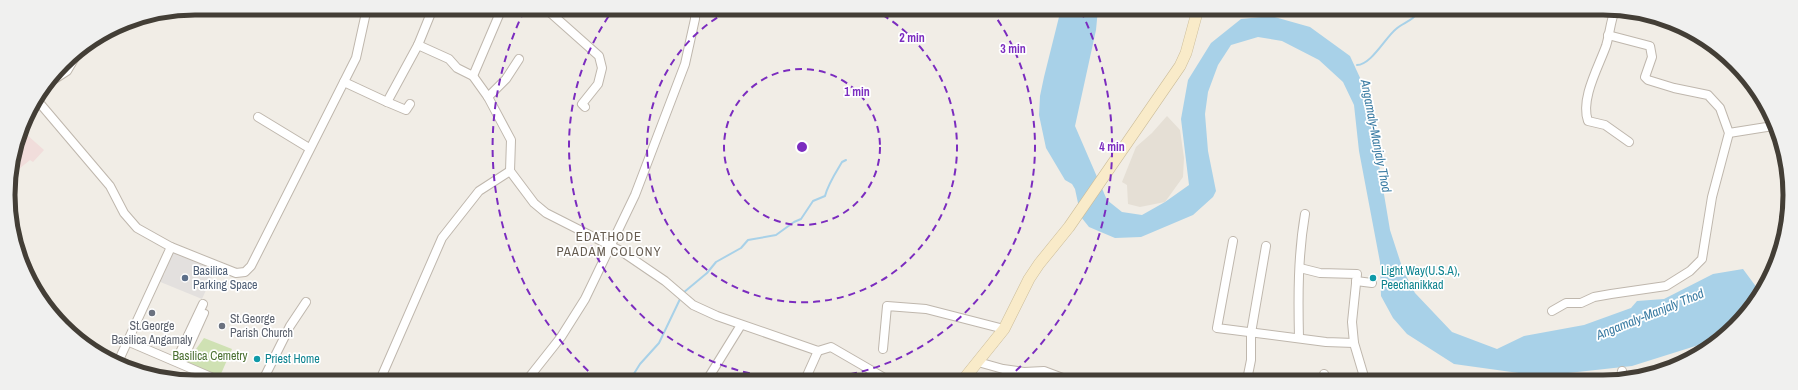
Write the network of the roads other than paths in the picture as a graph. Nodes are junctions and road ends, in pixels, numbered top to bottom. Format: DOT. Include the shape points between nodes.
graph roads {
  1 [pos="365,15"];
  2 [pos="430,15"];
  3 [pos="499,15"];
  4 [pos="553,15"];
  5 [pos="694,15"];
  6 [pos="1196,15"];
  7 [pos="1613,15"];
  8 [pos="1608,35"];
  9 [pos="418,45"];
  10 [pos="519,59"];
  11 [pos="71,65"];
  12 [pos="61,75"];
  13 [pos="473,76"];
  14 [pos="344,82"];
  15 [pos="488,97"];
  16 [pos="387,102"];
  17 [pos="40,103"];
  18 [pos="410,104"];
  19 [pos="585,107"];
  20 [pos="258,117"];
  21 [pos="1769,127"];
  22 [pos="1729,133"];
  23 [pos="1629,142"];
  24 [pos="309,148"];
  25 [pos="510,171"];
  26 [pos="1306,214"];
  27 [pos="1233,241"];
  28 [pos="171,246"];
  29 [pos="609,246"];
  30 [pos="1266,246"];
  31 [pos="1300,268"];
  32 [pos="1356,281"];
  33 [pos="1372,283"];
  34 [pos="306,302"];
  35 [pos="203,304"];
  36 [pos="1552,311"];
  37 [pos="205,313"];
  38 [pos="741,325"];
  39 [pos="1004,329"];
  40 [pos="1251,333"];
  41 [pos="1299,338"];
  42 [pos="127,341"];
  43 [pos="1354,343"];
  44 [pos="883,349"];
  45 [pos="818,351"];
  46 [pos="120,358"];
  47 [pos="978,362"];
  48 [pos="179,363"];
  49 [pos="206,375"];
  50 [pos="266,375"];
  51 [pos="382,375"];
  52 [pos="531,375"];
  53 [pos="710,375"];
  54 [pos="807,375"];
  55 [pos="879,375"];
  56 [pos="967,375"];
  57 [pos="1055,375"];
  58 [pos="1248,375"];
  59 [pos="1364,375"];
  1 -- 14 [label="street" via="356,58"];
  2 -- 9 [label="street"];
  3 -- 13 [label="street"];
  4 -- 19 [label="street" via="599,56 602,68 598,84 582,104"];
  5 -- 29 [label="street" via="690,42 680,76 635,195"];
  6 -- 39 [label="main road" via="1180,66 1104,178 1029,279"];
  7 -- 8 [label="street"];
  8 -- 22 [label="street" via="1650,46 1652,57 1645,77 1674,88 1708,95 1720,108"];
  8 -- 23 [label="street" via="1589,92 1586,115 1588,121 1605,125"];
  9 -- 13 [label="street" via="449,59 457,68"];
  9 -- 16 [label="street"];
  10 -- 15 [label="street" via="506,79"];
  11 -- 12 [label="street"];
  13 -- 15 [label="street"];
  14 -- 16 [label="street"];
  14 -- 24 [label="street"];
  15 -- 25 [label="street" via="511,140"];
  16 -- 18 [label="street" via="406,110"];
  17 -- 28 [label="street" via="110,186 124,213 137,228"];
  20 -- 24 [label="street"];
  21 -- 22 [label="street"];
  22 -- 36 [label="street" via="1712,197 1702,259 1690,271 1666,286 1594,297 1581,303 1566,303"];
  24 -- 28 [label="street" via="251,266 245,272 236,273"];
  25 -- 29 [label="street" via="534,203 546,213"];
  25 -- 51 [label="street" via="479,191 442,238"];
  26 -- 31 [label="street"];
  27 -- 40 [label="street" via="1217,326"];
  28 -- 42 [label="street"];
  29 -- 38 [label="street" via="621,251 665,281 693,305"];
  29 -- 52 [label="street" via="585,299 561,337"];
  30 -- 40 [label="street"];
  31 -- 32 [label="street" via="1320,273 1357,274"];
  31 -- 41 [label="street"];
  32 -- 33 [label="street"];
  32 -- 43 [label="street" via="1352,322"];
  34 -- 50 [label="street" via="290,326"];
  35 -- 48 [label="street"];
  37 -- 48 [label="street"];
  38 -- 45 [label="street"];
  38 -- 53 [label="street"];
  39 -- 44 [label="street" via="926,309 887,306"];
  39 -- 47 [label="main road"];
  40 -- 41 [label="street"];
  40 -- 58 [label="street"];
  41 -- 43 [label="street"];
  42 -- 46 [label="street"];
  42 -- 48 [label="street"];
  43 -- 59 [label="street"];
  45 -- 54 [label="street"];
  45 -- 55 [label="street" via="831,347"];
  47 -- 56 [label="main road"];
  47 -- 57 [label="street" via="1017,371 1044,371"];
  48 -- 49 [label="street"];
}
